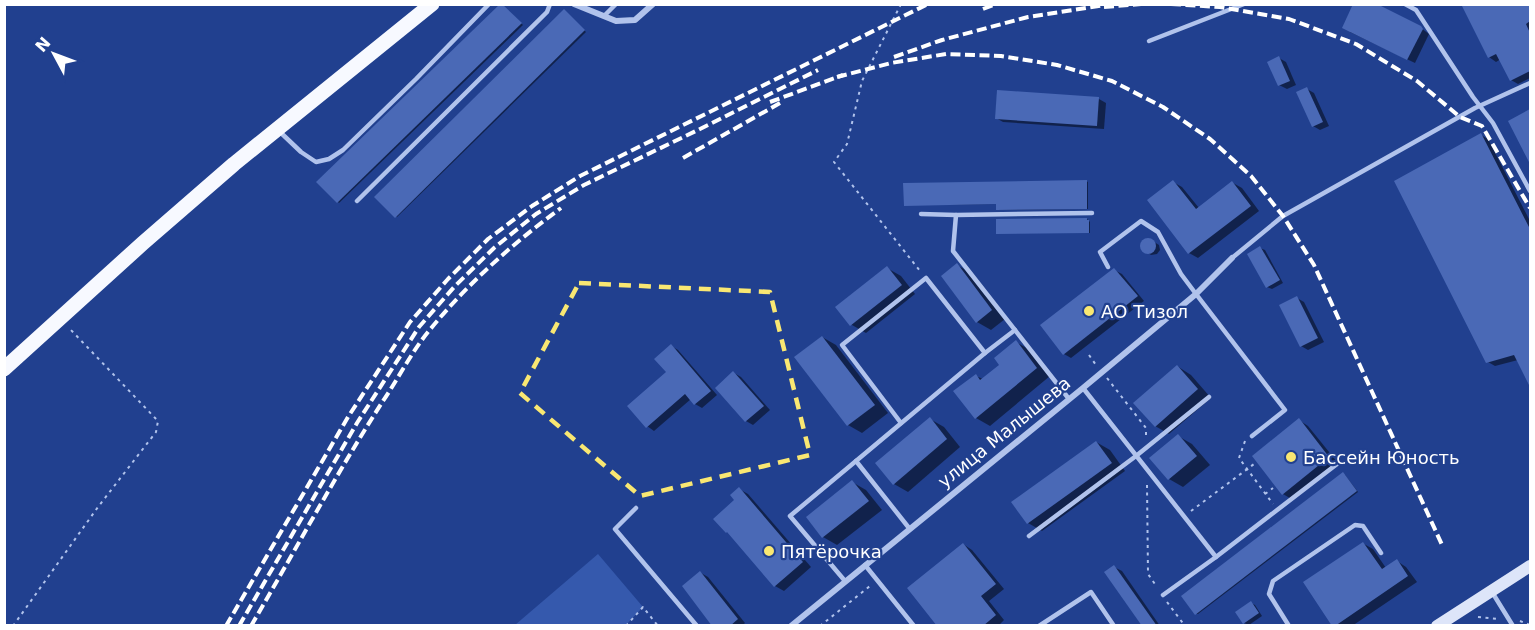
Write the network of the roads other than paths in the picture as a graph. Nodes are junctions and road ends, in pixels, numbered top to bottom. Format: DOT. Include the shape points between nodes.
graph roads {
  1 [pos="432,4"];
  2 [pos="489,4"];
  3 [pos="550,4"];
  4 [pos="574,4"];
  5 [pos="616,4"];
  6 [pos="653,4"];
  7 [pos="1244,4"];
  8 [pos="1405,4"];
  9 [pos="604,16"];
  10 [pos="1149,41"];
  11 [pos="1530,83"];
  12 [pos="1480,106"];
  13 [pos="277,129"];
  14 [pos="1530,191"];
  15 [pos="357,201"];
  16 [pos="1092,213"];
  17 [pos="921,214"];
  18 [pos="956,215"];
  19 [pos="1232,258"];
  20 [pos="1108,267"];
  21 [pos="1196,294"];
  22 [pos="1016,330"];
  23 [pos="985,353"];
  24 [pos="4,369"];
  25 [pos="1083,388"];
  26 [pos="1209,397"];
  27 [pos="1069,399"];
  28 [pos="901,423"];
  29 [pos="1252,436"];
  30 [pos="1136,456"];
  31 [pos="856,461"];
  32 [pos="1337,464"];
  33 [pos="636,508"];
  34 [pos="909,528"];
  35 [pos="1029,536"];
  36 [pos="1381,553"];
  37 [pos="1216,557"];
  38 [pos="866,565"];
  39 [pos="1530,566"];
  40 [pos="845,581"];
  41 [pos="1491,591"];
  42 [pos="1163,595"];
  43 [pos="697,626"];
  44 [pos="791,626"];
  45 [pos="914,626"];
  46 [pos="1039,626"];
  47 [pos="1114,626"];
  48 [pos="1289,626"];
  49 [pos="1437,626"];
  50 [pos="1513,626"];
  1 -- 13 [label="main road"];
  2 -- 13 [label="lane" via="377,118 329,159 316,162"];
  3 -- 15 [label="lane" via="547,12"];
  4 -- 9 [label="street"];
  5 -- 9 [label="lane"];
  6 -- 9 [label="street" via="635,20 616,21"];
  7 -- 10 [label="lane"];
  8 -- 12 [label="lane" via="1416,10"];
  11 -- 12 [label="lane"];
  12 -- 14 [label="lane"];
  12 -- 19 [label="lane" via="1283,216"];
  13 -- 24 [label="main road"];
  16 -- 18 [label="lane"];
  17 -- 18 [label="lane"];
  18 -- 22 [label="lane" via="953,251"];
  19 -- 21 [label="street, улица Малышева"];
  20 -- 21 [label="lane" via="1100,252 1141,222 1158,232"];
  21 -- 25 [label="street, улица Малышева"];
  21 -- 29 [label="lane" via="1285,410"];
  22 -- 23 [label="lane"];
  22 -- 27 [label="lane"];
  23 -- 28 [label="lane"];
  23 -- 28 [label="lane" via="926,278 842,345"];
  25 -- 27 [label="street, улица Малышева"];
  25 -- 30 [label="lane"];
  26 -- 30 [label="lane"];
  27 -- 34 [label="street, улица Малышева"];
  28 -- 31 [label="lane"];
  30 -- 35 [label="lane"];
  30 -- 37 [label="lane"];
  31 -- 34 [label="lane"];
  31 -- 40 [label="lane" via="790,516"];
  32 -- 37 [label="lane"];
  33 -- 43 [label="lane" via="615,529"];
  34 -- 38 [label="street, улица Малышева"];
  36 -- 48 [label="lane" via="1363,526 1355,525 1273,581 1269,594"];
  37 -- 42 [label="lane"];
  38 -- 40 [label="street, улица Малышева"];
  38 -- 45 [label="lane"];
  39 -- 41 [label="main road"];
  40 -- 44 [label="street, улица Малышева"];
  41 -- 49 [label="main road"];
  41 -- 50 [label="lane"];
  46 -- 47 [label="lane" via="1091,592"];
}
